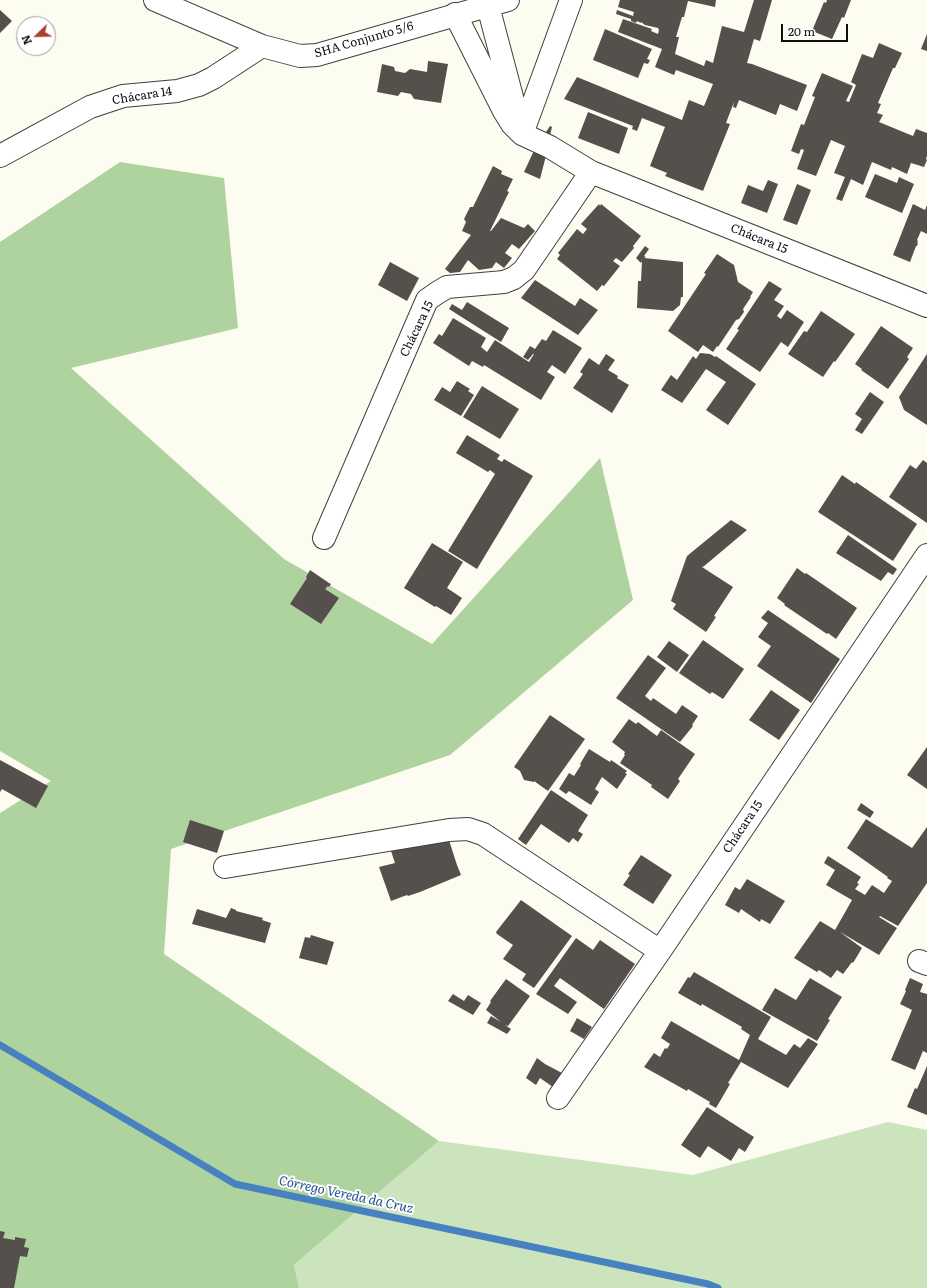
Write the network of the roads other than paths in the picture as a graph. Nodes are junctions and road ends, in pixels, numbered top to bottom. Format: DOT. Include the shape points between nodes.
graph roads {
  1 [pos="155,0"];
  2 [pos="571,0"];
  3 [pos="498,3"];
  4 [pos="455,14"];
  5 [pos="262,46"];
  6 [pos="522,134"];
  7 [pos="0,156"];
  8 [pos="591,172"];
  9 [pos="927,306"];
  10 [pos="324,538"];
  11 [pos="927,555"];
  12 [pos="225,867"];
  13 [pos="660,951"];
  14 [pos="558,1098"];
  1 -- 5 [label="street, SHA Conjunto 5/6"];
  2 -- 6 [label="street"];
  3 -- 4 [label="street, SHA Conjunto 5/6"];
  3 -- 6 [label="street"];
  4 -- 5 [label="street, SHA Conjunto 5/6" via="317,55 300,56"];
  4 -- 6 [label="street, Chácara 15" via="504,111"];
  5 -- 7 [label="street, Chácara 14" via="199,85 122,96 90,107"];
  6 -- 8 [label="street, Chácara 15"];
  8 -- 9 [label="street, Chácara 15"];
  8 -- 10 [label="street, Chácara 15" via="524,270 514,278 504,282 447,287 427,300"];
  11 -- 13 [label="street, Chácara 15"];
  12 -- 13 [label="street" via="468,829 483,834"];
  13 -- 14 [label="street, Chácara 15"];
}
